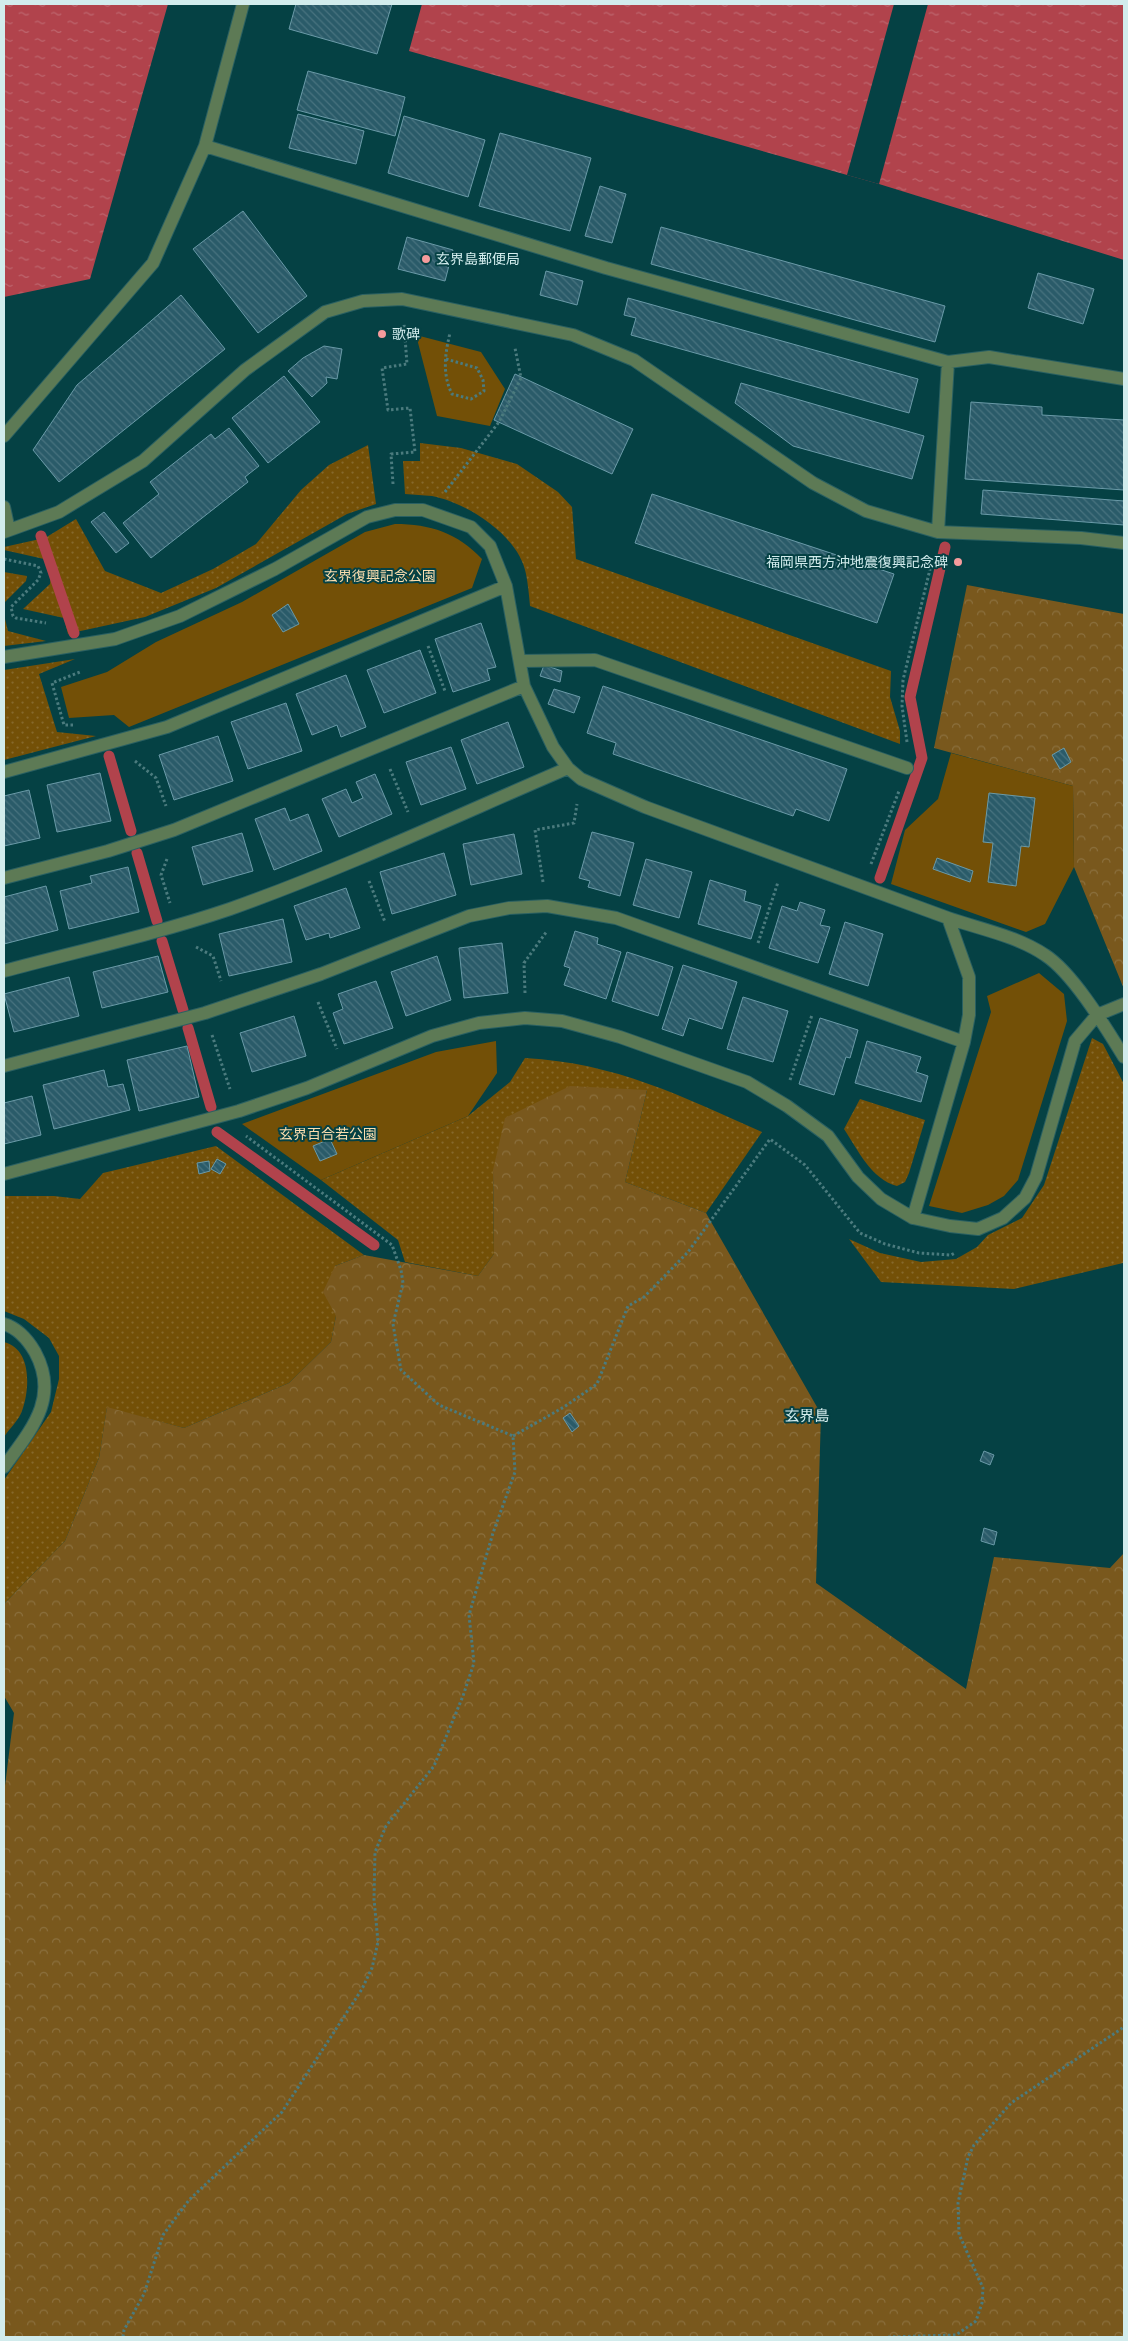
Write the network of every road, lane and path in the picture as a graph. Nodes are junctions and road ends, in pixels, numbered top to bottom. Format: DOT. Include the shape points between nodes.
graph roads {
  1 [pos="243,4"];
  2 [pos="205,146"];
  3 [pos="402,299"];
  4 [pos="510,322"];
  5 [pos="446,348"];
  6 [pos="446,359"];
  7 [pos="948,362"];
  8 [pos="1124,379"];
  9 [pos="4,436"];
  10 [pos="4,508"];
  11 [pos="395,510"];
  12 [pos="429,513"];
  13 [pos="6,531"];
  14 [pos="938,532"];
  15 [pos="1124,543"];
  16 [pos="4,559"];
  17 [pos="506,586"];
  18 [pos="419,622"];
  19 [pos="62,649"];
  20 [pos="4,657"];
  21 [pos="520,662"];
  22 [pos="89,669"];
  23 [pos="524,686"];
  24 [pos="449,700"];
  25 [pos="82,724"];
  26 [pos="123,738"];
  27 [pos="381,745"];
  28 [pos="568,768"];
  29 [pos="907,768"];
  30 [pos="4,772"];
  31 [pos="410,819"];
  32 [pos="174,830"];
  33 [pos="360,857"];
  34 [pos="787,858"];
  35 [pos="4,878"];
  36 [pos="863,886"];
  37 [pos="948,918"];
  38 [pos="386,924"];
  39 [pos="178,925"];
  40 [pos="757,944"];
  41 [pos="4,971"];
  42 [pos="309,978"];
  43 [pos="820,990"];
  44 [pos="1124,1004"];
  45 [pos="229,1005"];
  46 [pos="205,1013"];
  47 [pos="1097,1015"];
  48 [pos="964,1042"];
  49 [pos="339,1053"];
  50 [pos="1124,1057"];
  51 [pos="4,1066"];
  52 [pos="789,1084"];
  53 [pos="233,1112"];
  54 [pos="4,1174"];
  55 [pos="913,1218"];
  56 [pos="860,1233"];
  57 [pos="4,1324"];
  58 [pos="513,1436"];
  59 [pos="4,1467"];
  60 [pos="1124,2027"];
  61 [pos="123,2337"];
  62 [pos="888,2337"];
  1 -- 2 [label="street"];
  2 -- 7 [label="street" via="606,268"];
  2 -- 9 [label="street" via="153,263"];
  3 -- 4 [label="street"];
  3 -- 11 [label="path" via="407,364 382,368 388,410 410,408 415,452 391,454"];
  3 -- 13 [label="street" via="363,301 325,312 245,370 143,460 59,512"];
  4 -- 12 [label="path" via="521,378 499,422"];
  4 -- 14 [label="street" via="573,335 634,360 813,483 866,511"];
  5 -- 6 [label="path"];
  6 -- 6 [label="path" via="446,382 452,394 470,398 484,391 477,368"];
  7 -- 8 [label="street" via="989,358"];
  7 -- 14 [label="street"];
  10 -- 13 [label="street"];
  11 -- 12 [label="street"];
  11 -- 19 [label="street" via="367,517 275,570 180,616 115,639"];
  12 -- 17 [label="street" via="471,527 490,546"];
  14 -- 15 [label="street"];
  14 -- 29 [label="path" via="903,680 902,706 910,761"];
  16 -- 19 [label="path" via="38,566 41,573 38,580 12,607 13,616 58,625"];
  17 -- 18 [label="street"];
  17 -- 21 [label="street"];
  18 -- 24 [label="path"];
  18 -- 26 [label="street" via="167,727"];
  19 -- 20 [label="street"];
  21 -- 23 [label="street"];
  21 -- 29 [label="street" via="596,660"];
  22 -- 25 [label="path" via="52,683 64,725"];
  23 -- 27 [label="street"];
  23 -- 28 [label="street"];
  26 -- 30 [label="street"];
  26 -- 32 [label="path" via="128,756 156,778"];
  27 -- 31 [label="path"];
  27 -- 32 [label="street"];
  28 -- 33 [label="street"];
  28 -- 34 [label="street" via="582,779 645,807"];
  29 -- 36 [label="path"];
  32 -- 35 [label="street"];
  32 -- 39 [label="path" via="174,844 161,876"];
  33 -- 38 [label="path"];
  33 -- 39 [label="street"];
  34 -- 36 [label="street"];
  34 -- 40 [label="path"];
  36 -- 37 [label="street"];
  37 -- 47 [label="street" via="1026,944 1046,956 1064,973"];
  37 -- 48 [label="street" via="969,977 969,1015"];
  39 -- 41 [label="street"];
  39 -- 45 [label="path" via="184,941 213,956"];
  42 -- 43 [label="street" via="469,916 509,908 547,906 616,918"];
  42 -- 45 [label="street"];
  42 -- 49 [label="path"];
  43 -- 48 [label="street"];
  43 -- 52 [label="path"];
  44 -- 47 [label="street"];
  45 -- 46 [label="street"];
  46 -- 51 [label="street"];
  46 -- 53 [label="path"];
  47 -- 50 [label="street"];
  47 -- 55 [label="street" via="1075,1041 1036,1177 1025,1198 1003,1218 978,1229"];
  48 -- 55 [label="street"];
  53 -- 54 [label="street"];
  53 -- 55 [label="street" via="308,1088 432,1036 479,1023 516,1019 562,1021 620,1037 747,1082 828,1136 858,1177 881,1199"];
  53 -- 58 [label="path" via="235,1128 392,1245 403,1283 393,1324 401,1370 439,1405"];
  56 -- 58 [label="path" via="805,1165 770,1138 688,1252 644,1297 628,1306 597,1384"];
  57 -- 59 [label="street" via="29,1342 41,1363 46,1384 42,1411"];
  58 -- 61 [label="path" via="515,1472 469,1615 474,1663 434,1766 386,1826 375,1852 374,1899 378,1942 372,1968 362,1989 282,2112 189,2200 163,2235 144,2294"];
  60 -- 62 [label="path" via="1011,2104 968,2157 958,2203 959,2234 984,2288 976,2321 956,2335"];
}
